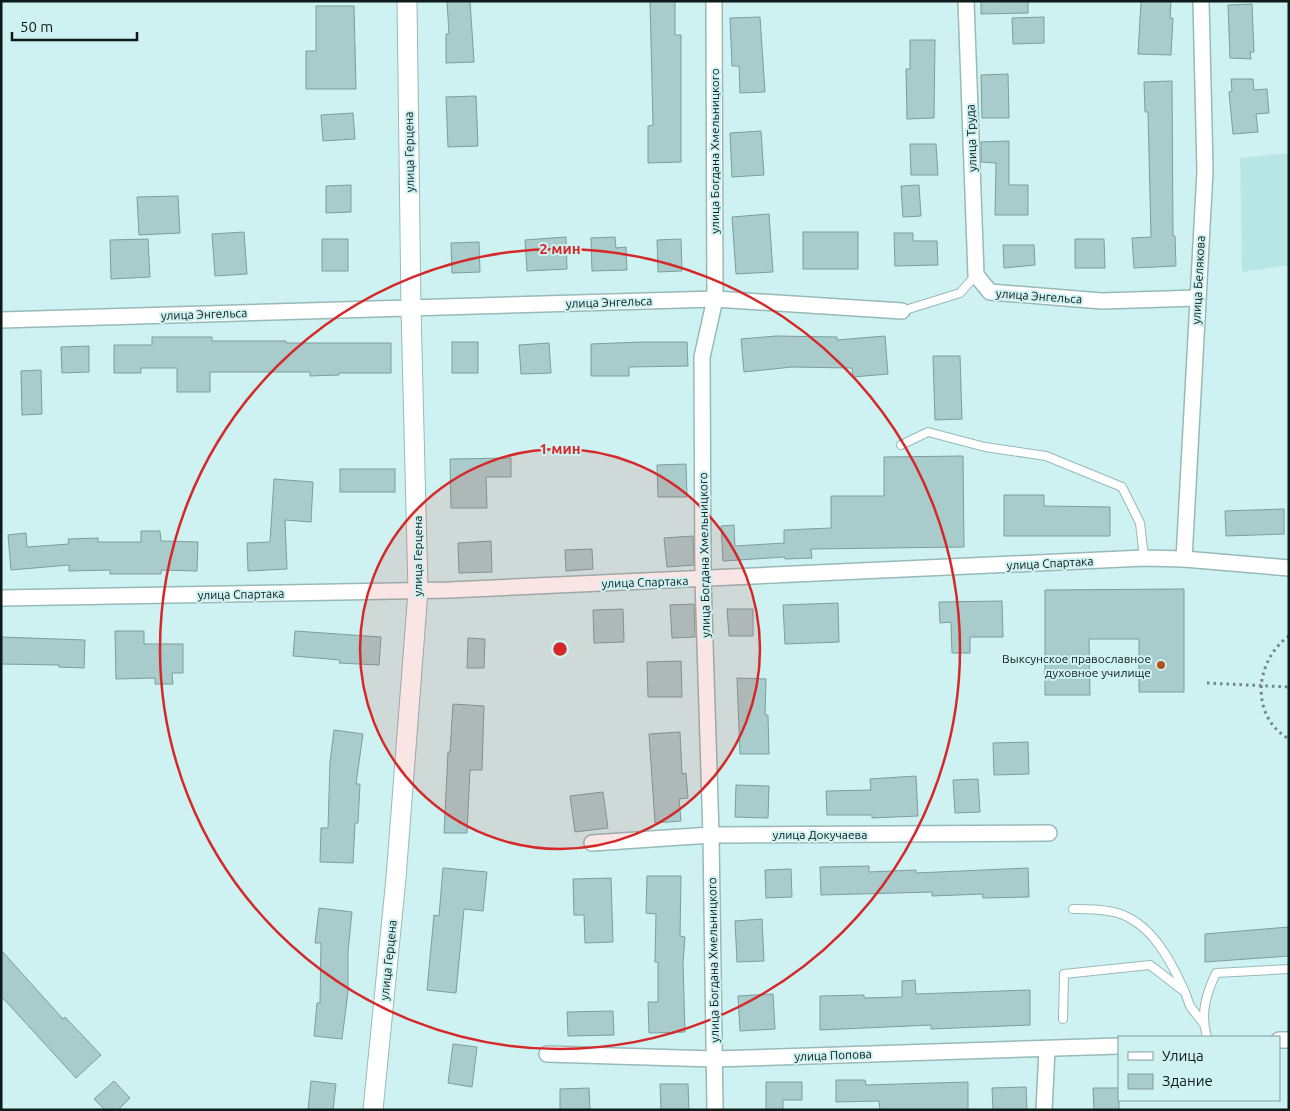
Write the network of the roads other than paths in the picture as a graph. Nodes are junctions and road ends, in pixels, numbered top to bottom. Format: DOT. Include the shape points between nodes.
graph roads {
  1 [pos="407,1"];
  2 [pos="714,1"];
  3 [pos="966,1"];
  4 [pos="1201,1"];
  5 [pos="976,275"];
  6 [pos="1197,298"];
  7 [pos="715,300"];
  8 [pos="411,308"];
  9 [pos="902,311"];
  10 [pos="1,320"];
  11 [pos="901,445"];
  12 [pos="1144,558"];
  13 [pos="1184,559"];
  14 [pos="1289,568"];
  15 [pos="703,580"];
  16 [pos="418,591"];
  17 [pos="1,598"];
  18 [pos="1049,833"];
  19 [pos="711,835"];
  20 [pos="592,844"];
  21 [pos="1073,909"];
  22 [pos="1289,969"];
  23 [pos="1185,992"];
  24 [pos="1063,1019"];
  25 [pos="1203,1023"];
  26 [pos="1207,1036"];
  27 [pos="1118,1046"];
  28 [pos="1047,1049"];
  29 [pos="547,1054"];
  30 [pos="714,1059"];
  31 [pos="373,1110"];
  32 [pos="715,1110"];
  33 [pos="1044,1110"];
  1 -- 8 [label="street, улица Герцена"];
  2 -- 7 [label="street, улица Богдана Хмельницкого"];
  3 -- 5 [label="street, улица Труда"];
  4 -- 6 [label="street, улица Белякова" via="1205,170"];
  5 -- 6 [label="street, улица Энгельса" via="990,292 1102,301"];
  5 -- 9 [label="lane, улица Энгельса" via="960,294"];
  6 -- 13 [label="street, улица Белякова"];
  7 -- 8 [label="street, улица Энгельса"];
  7 -- 9 [label="street, улица Энгельса"];
  7 -- 15 [label="street, улица Богдана Хмельницкого" via="702,357"];
  8 -- 10 [label="street, улица Энгельса"];
  8 -- 16 [label="street, улица Герцена"];
  11 -- 12 [label="lane" via="928,432 985,447 1046,456 1122,487 1140,523"];
  12 -- 13 [label="street, улица Спартака"];
  12 -- 15 [label="street, улица Спартака"];
  13 -- 14 [label="street, улица Спартака"];
  15 -- 16 [label="street, улица Спартака"];
  15 -- 19 [label="street, улица Богдана Хмельницкого"];
  16 -- 17 [label="street, улица Спартака"];
  16 -- 31 [label="street, улица Герцена" via="396,878"];
  18 -- 19 [label="street, улица Докучаева"];
  19 -- 20 [label="street, улица Докучаева"];
  19 -- 30 [label="street, улица Богдана Хмельницкого"];
  21 -- 23 [label="lane" via="1120,914 1146,930 1172,963"];
  22 -- 25 [label="lane" via="1216,973 1206,994"];
  23 -- 24 [label="lane" via="1150,965 1064,974"];
  23 -- 25 [label="lane" via="1190,1006"];
  25 -- 26 [label="lane"];
  27 -- 28 [label="street, улица Попова"];
  28 -- 30 [label="street, улица Попова"];
  28 -- 33 [label="street"];
  29 -- 30 [label="street, улица Попова"];
  30 -- 32 [label="street, улица Богдана Хмельницкого"];
}
